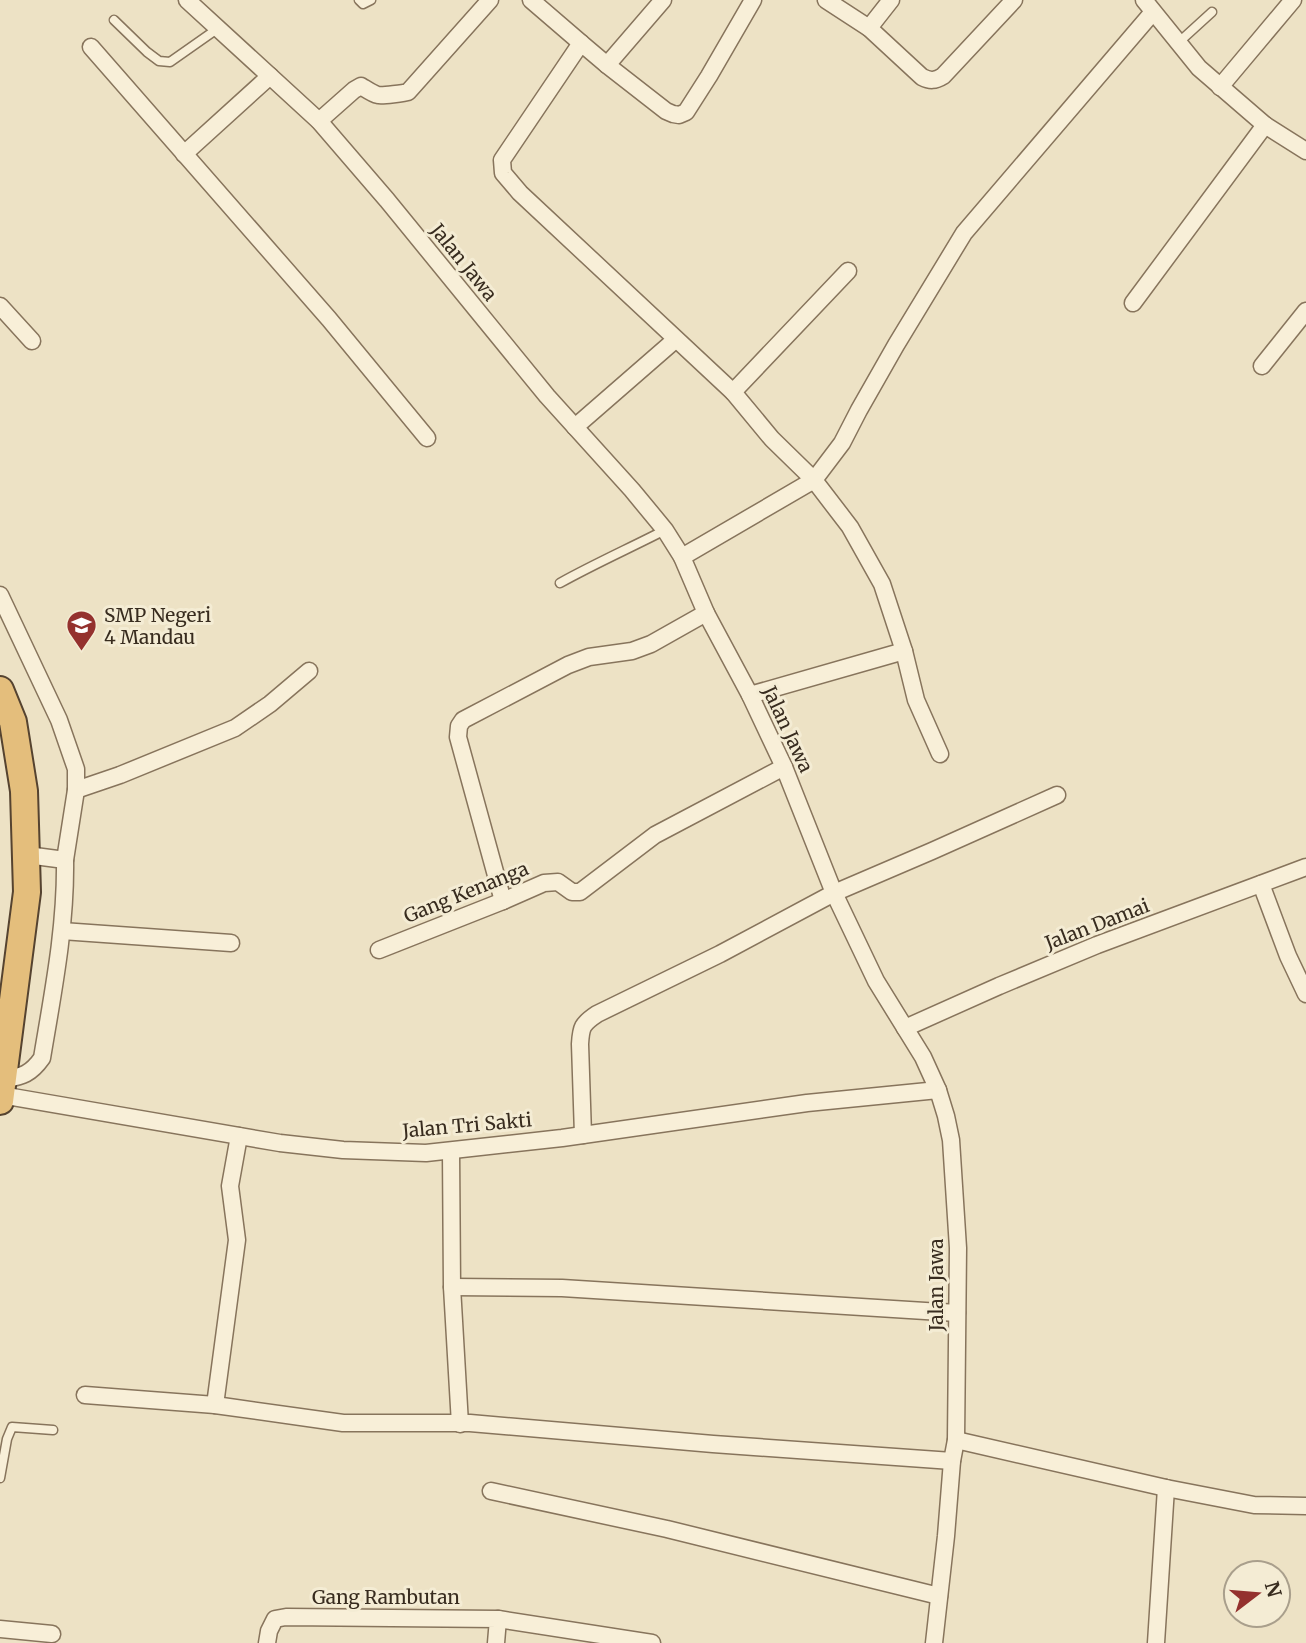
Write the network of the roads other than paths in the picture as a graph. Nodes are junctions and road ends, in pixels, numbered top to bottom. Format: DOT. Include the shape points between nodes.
graph roads {
  1 [pos="187,0"];
  2 [pos="359,0"];
  3 [pos="371,0"];
  4 [pos="489,0"];
  5 [pos="531,0"];
  6 [pos="663,0"];
  7 [pos="753,0"];
  8 [pos="826,0"];
  9 [pos="891,0"];
  10 [pos="1014,0"];
  11 [pos="1293,0"];
  12 [pos="1148,6"];
  13 [pos="1213,12"];
  14 [pos="114,20"];
  15 [pos="869,27"];
  16 [pos="217,29"];
  17 [pos="581,43"];
  18 [pos="1178,43"];
  19 [pos="91,47"];
  20 [pos="607,65"];
  21 [pos="270,76"];
  22 [pos="1220,86"];
  23 [pos="319,121"];
  24 [pos="1265,125"];
  25 [pos="1304,146"];
  26 [pos="184,154"];
  27 [pos="848,271"];
  28 [pos="1133,303"];
  29 [pos="0,306"];
  30 [pos="1306,311"];
  31 [pos="675,340"];
  32 [pos="32,341"];
  33 [pos="1262,366"];
  34 [pos="733,392"];
  35 [pos="575,427"];
  36 [pos="427,438"];
  37 [pos="814,480"];
  38 [pos="665,530"];
  39 [pos="682,557"];
  40 [pos="560,583"];
  41 [pos="0,595"];
  42 [pos="706,612"];
  43 [pos="904,651"];
  44 [pos="309,671"];
  45 [pos="0,690"];
  46 [pos="750,695"];
  47 [pos="940,754"];
  48 [pos="784,767"];
  49 [pos="76,790"];
  50 [pos="1057,795"];
  51 [pos="27,855"];
  52 [pos="65,860"];
  53 [pos="1306,867"];
  54 [pos="1261,884"];
  55 [pos="834,893"];
  56 [pos="503,901"];
  57 [pos="62,931"];
  58 [pos="230,943"];
  59 [pos="379,950"];
  60 [pos="1306,993"];
  61 [pos="905,1028"];
  62 [pos="938,1090"];
  63 [pos="1,1092"];
  64 [pos="583,1135"];
  65 [pos="239,1136"];
  66 [pos="450,1151"];
  67 [pos="452,1287"];
  68 [pos="957,1313"];
  69 [pos="85,1395"];
  70 [pos="215,1405"];
  71 [pos="460,1423"];
  72 [pos="53,1430"];
  73 [pos="956,1440"];
  74 [pos="952,1461"];
  75 [pos="0,1478"];
  76 [pos="1166,1488"];
  77 [pos="491,1491"];
  78 [pos="1306,1506"];
  79 [pos="939,1596"];
  80 [pos="498,1619"];
  81 [pos="0,1629"];
  82 [pos="52,1634"];
  83 [pos="267,1643"];
  84 [pos="496,1643"];
  85 [pos="652,1643"];
  86 [pos="934,1643"];
  87 [pos="1156,1643"];
  1 -- 16 [label="street, Jalan Jawa"];
  2 -- 3 [label="lane" via="363,4"];
  4 -- 23 [label="street" via="408,92 376,95 361,86"];
  5 -- 17 [label="street"];
  6 -- 20 [label="street"];
  7 -- 20 [label="street" via="686,112 666,111"];
  8 -- 15 [label="street"];
  9 -- 15 [label="street"];
  10 -- 15 [label="street" via="936,80 922,77"];
  11 -- 22 [label="street"];
  12 -- 18 [label="street"];
  12 -- 37 [label="street" via="964,233 842,443"];
  13 -- 18 [label="lane"];
  14 -- 16 [label="lane" via="159,61 170,62"];
  16 -- 21 [label="street, Jalan Jawa"];
  17 -- 20 [label="street"];
  17 -- 31 [label="street" via="502,160 503,173"];
  18 -- 22 [label="street"];
  19 -- 26 [label="street"];
  21 -- 23 [label="street, Jalan Jawa"];
  21 -- 26 [label="street"];
  22 -- 24 [label="street"];
  23 -- 35 [label="street, Jalan Jawa"];
  24 -- 25 [label="street"];
  24 -- 28 [label="street"];
  26 -- 36 [label="street"];
  27 -- 34 [label="street"];
  29 -- 32 [label="street"];
  30 -- 33 [label="street"];
  31 -- 34 [label="street"];
  31 -- 35 [label="street"];
  34 -- 37 [label="street"];
  35 -- 38 [label="street, Jalan Jawa"];
  37 -- 39 [label="street"];
  37 -- 43 [label="street" via="850,527 882,584"];
  38 -- 39 [label="street, Jalan Jawa"];
  38 -- 40 [label="lane"];
  39 -- 42 [label="street, Jalan Jawa"];
  41 -- 49 [label="street" via="59,720 76,769"];
  42 -- 46 [label="street, Jalan Jawa"];
  42 -- 56 [label="street" via="651,644 589,656 568,665 458,726"];
  43 -- 46 [label="street"];
  43 -- 47 [label="street" via="916,700"];
  44 -- 49 [label="street" via="235,728"];
  45 -- 51 [label="highway" via="13,722 24,791"];
  46 -- 48 [label="street, Jalan Jawa"];
  48 -- 55 [label="street, Jalan Jawa"];
  48 -- 56 [label="street, Gang Kenanga" via="655,835 580,892 551,881"];
  49 -- 52 [label="street"];
  50 -- 55 [label="street"];
  51 -- 52 [label="street"];
  51 -- 63 [label="highway" via="27,892"];
  52 -- 57 [label="street"];
  53 -- 54 [label="street, Jalan Damai"];
  54 -- 60 [label="street"];
  54 -- 61 [label="street, Jalan Damai" via="1097,945"];
  55 -- 61 [label="street, Jalan Jawa" via="876,981"];
  55 -- 64 [label="street" via="584,1022 580,1030"];
  56 -- 59 [label="street, Gang Kenanga"];
  57 -- 58 [label="street"];
  57 -- 63 [label="street" via="42,1058"];
  61 -- 62 [label="street, Jalan Jawa"];
  62 -- 64 [label="street, Jalan Tri Sakti" via="807,1103"];
  62 -- 68 [label="street, Jalan Jawa" via="952,1151"];
  63 -- 65 [label="street, Jalan Tri Sakti"];
  64 -- 66 [label="street, Jalan Tri Sakti"];
  65 -- 66 [label="street, Jalan Tri Sakti" via="343,1150"];
  65 -- 70 [label="street" via="230,1186 237,1240"];
  66 -- 67 [label="street"];
  67 -- 68 [label="street" via="562,1288"];
  67 -- 71 [label="street"];
  68 -- 73 [label="street, Jalan Jawa"];
  69 -- 70 [label="street"];
  70 -- 71 [label="street" via="343,1423"];
  71 -- 74 [label="street"];
  72 -- 75 [label="lane" via="12,1427"];
  73 -- 74 [label="street, Jalan Jawa"];
  73 -- 76 [label="street"];
  74 -- 79 [label="street, Jalan Jawa"];
  76 -- 78 [label="street" via="1254,1504"];
  76 -- 87 [label="street"];
  77 -- 79 [label="street"];
  79 -- 86 [label="street, Jalan Jawa"];
  80 -- 83 [label="street, Gang Rambutan" via="286,1617 275,1619"];
  80 -- 84 [label="street"];
  80 -- 85 [label="street"];
  81 -- 82 [label="street"];
}
